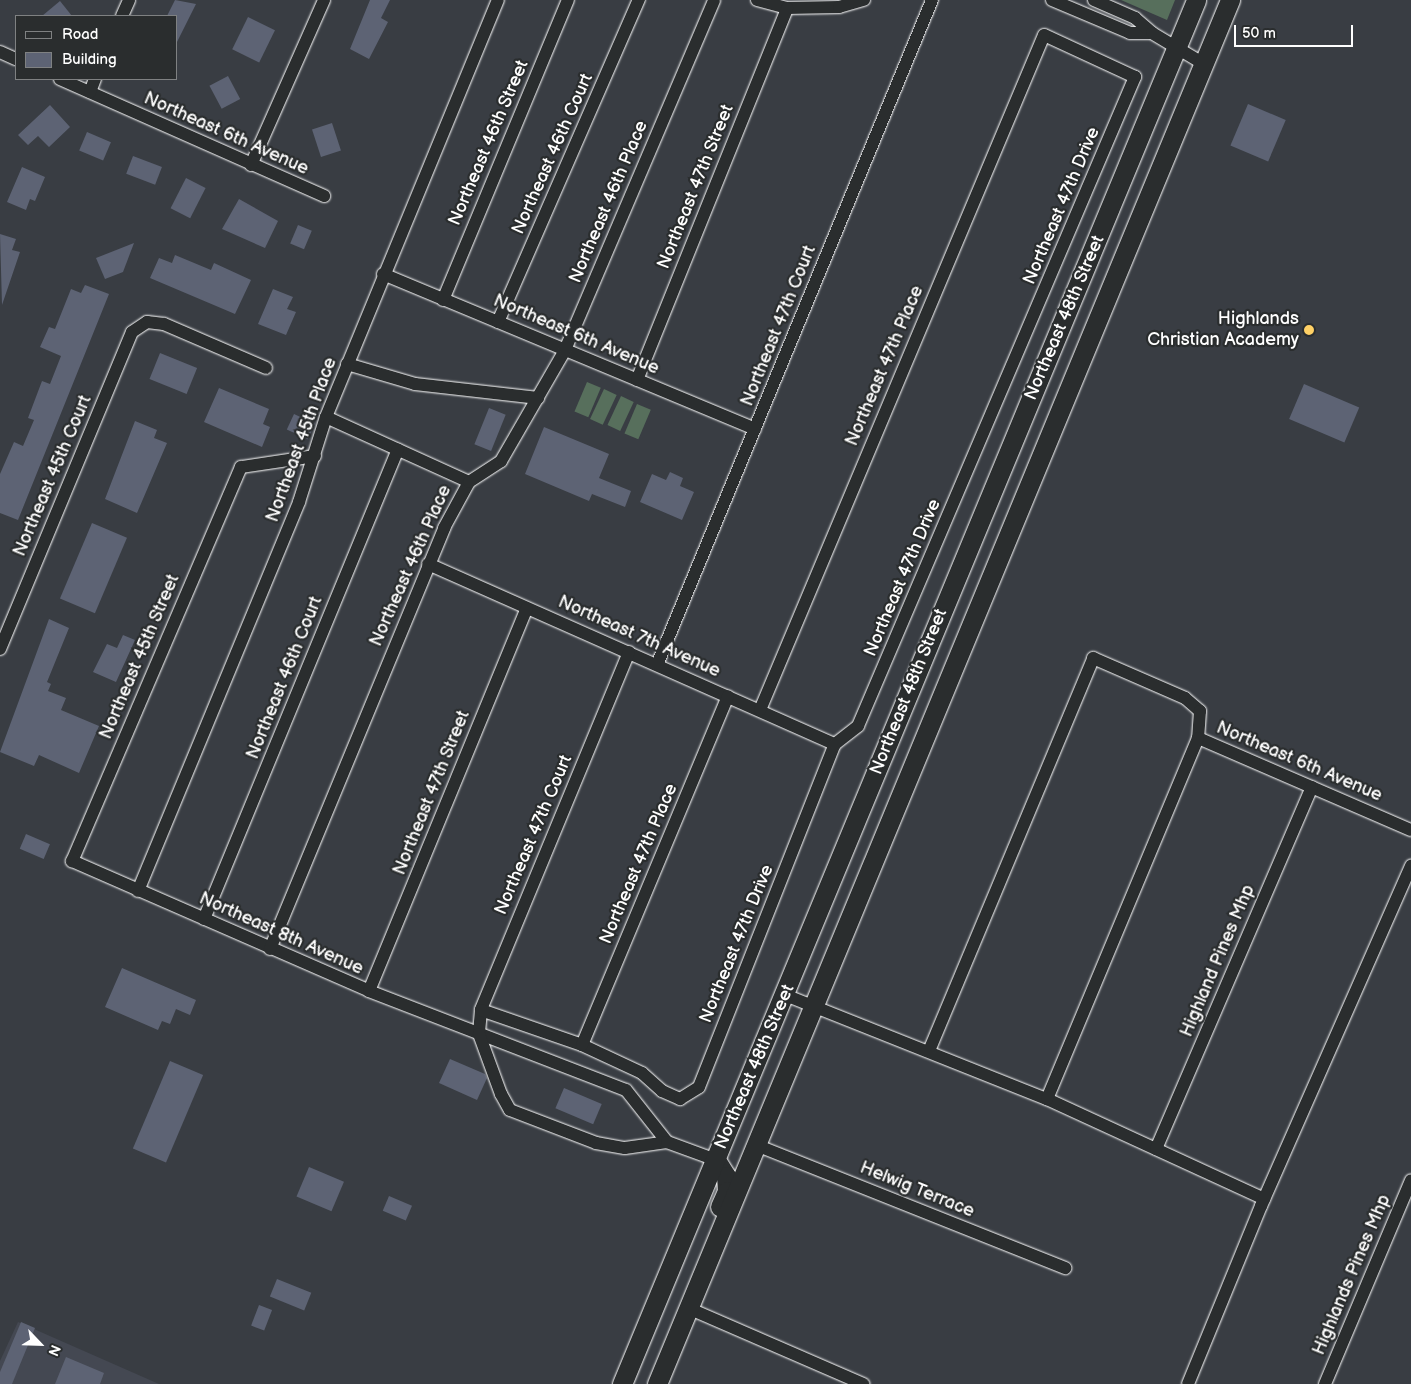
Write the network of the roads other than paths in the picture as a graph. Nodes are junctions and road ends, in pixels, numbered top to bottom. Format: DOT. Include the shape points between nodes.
graph roads {
  1 [pos="129,0"];
  2 [pos="324,0"];
  3 [pos="498,0"];
  4 [pos="568,0"];
  5 [pos="639,0"];
  6 [pos="714,0"];
  7 [pos="760,0"];
  8 [pos="864,0"];
  9 [pos="932,0"];
  10 [pos="1052,0"];
  11 [pos="1094,0"];
  12 [pos="1196,0"];
  13 [pos="1217,0"];
  14 [pos="1230,0"];
  15 [pos="787,8"];
  16 [pos="122,15"];
  17 [pos="1221,24"];
  18 [pos="1152,33"];
  19 [pos="1177,48"];
  20 [pos="0,52"];
  21 [pos="15,59"];
  22 [pos="1204,64"];
  23 [pos="1135,77"];
  24 [pos="62,80"];
  25 [pos="96,80"];
  26 [pos="90,92"];
  27 [pos="251,165"];
  28 [pos="324,196"];
  29 [pos="383,274"];
  30 [pos="443,300"];
  31 [pos="498,322"];
  32 [pos="565,350"];
  33 [pos="347,364"];
  34 [pos="266,368"];
  35 [pos="637,380"];
  36 [pos="538,398"];
  37 [pos="326,417"];
  38 [pos="755,429"];
  39 [pos="398,449"];
  40 [pos="315,456"];
  41 [pos="469,482"];
  42 [pos="428,564"];
  43 [pos="527,608"];
  44 [pos="0,649"];
  45 [pos="629,652"];
  46 [pos="657,665"];
  47 [pos="728,696"];
  48 [pos="760,710"];
  49 [pos="1198,738"];
  50 [pos="835,744"];
  51 [pos="1312,787"];
  52 [pos="1411,830"];
  53 [pos="72,861"];
  54 [pos="1411,866"];
  55 [pos="138,891"];
  56 [pos="204,920"];
  57 [pos="270,949"];
  58 [pos="369,992"];
  59 [pos="785,995"];
  60 [pos="815,1006"];
  61 [pos="480,1010"];
  62 [pos="479,1034"];
  63 [pos="582,1045"];
  64 [pos="929,1051"];
  65 [pos="1047,1099"];
  66 [pos="667,1142"];
  67 [pos="756,1145"];
  68 [pos="1156,1149"];
  69 [pos="716,1160"];
  70 [pos="1411,1180"];
  71 [pos="1264,1199"];
  72 [pos="1065,1268"];
  73 [pos="690,1309"];
  74 [pos="672,1348"];
  75 [pos="622,1384"];
  76 [pos="657,1384"];
  77 [pos="863,1384"];
  78 [pos="1188,1384"];
  79 [pos="1325,1384"];
  1 -- 16 [label="street"];
  2 -- 27 [label="street"];
  3 -- 29 [label="street, Northeast 45th Place"];
  4 -- 30 [label="street, Northeast 46th Street"];
  5 -- 31 [label="street, Northeast 46th Court"];
  6 -- 32 [label="street, Northeast 46th Place"];
  7 -- 15 [label="street"];
  8 -- 15 [label="street" via="839,7"];
  9 -- 38 [label="street, Northeast 47th Court"];
  10 -- 18 [label="street" via="1130,33"];
  11 -- 18 [label="street" via="1135,18"];
  12 -- 19 [label="main road, Northeast 48th Street"];
  13 -- 17 [label="main road"];
  14 -- 17 [label="main road, Northeast 48th Street"];
  15 -- 35 [label="street, Northeast 47th Street"];
  17 -- 22 [label="main road, Northeast 48th Street"];
  18 -- 19 [label="street"];
  19 -- 22 [label="street"];
  19 -- 59 [label="main road, Northeast 48th Street"];
  20 -- 21 [label="street"];
  22 -- 60 [label="main road, Northeast 48th Street"];
  23 -- 48 [label="street, Northeast 47th Place" via="1044,35"];
  23 -- 50 [label="street, Northeast 47th Drive" via="858,726"];
  24 -- 26 [label="street, Northeast 6th Avenue"];
  25 -- 26 [label="street"];
  26 -- 27 [label="street, Northeast 6th Avenue"];
  27 -- 28 [label="street, Northeast 6th Avenue"];
  29 -- 30 [label="street, Northeast 6th Avenue"];
  29 -- 33 [label="street, Northeast 45th Place"];
  30 -- 31 [label="street, Northeast 6th Avenue"];
  31 -- 32 [label="street, Northeast 6th Avenue"];
  32 -- 35 [label="street, Northeast 6th Avenue"];
  32 -- 36 [label="street, Northeast 46th Place"];
  33 -- 36 [label="street" via="415,384"];
  33 -- 37 [label="street, Northeast 45th Place"];
  34 -- 44 [label="street, Northeast 45th Court" via="164,324 147,322 132,332"];
  35 -- 38 [label="street, Northeast 6th Avenue"];
  36 -- 41 [label="street, Northeast 46th Place" via="501,462"];
  37 -- 39 [label="street"];
  37 -- 40 [label="street, Northeast 45th Place"];
  38 -- 46 [label="street, Northeast 47th Court"];
  39 -- 41 [label="street"];
  39 -- 56 [label="street, Northeast 46th Court"];
  40 -- 53 [label="street, Northeast 45th Street" via="241,467"];
  40 -- 55 [label="street, Northeast 45th Place" via="299,502"];
  41 -- 42 [label="street, Northeast 46th Place"];
  42 -- 43 [label="street, Northeast 7th Avenue"];
  42 -- 57 [label="street, Northeast 46th Place"];
  43 -- 45 [label="street, Northeast 7th Avenue"];
  43 -- 58 [label="street, Northeast 47th Street"];
  45 -- 46 [label="street, Northeast 7th Avenue"];
  45 -- 61 [label="street, Northeast 47th Court"];
  46 -- 47 [label="street, Northeast 7th Avenue"];
  47 -- 48 [label="street, Northeast 7th Avenue"];
  47 -- 63 [label="street, Northeast 47th Place"];
  48 -- 50 [label="street, Northeast 7th Avenue"];
  49 -- 51 [label="street, Northeast 6th Avenue"];
  49 -- 64 [label="street, Northeast 6th Avenue" via="1200,711 1185,698 1093,658"];
  49 -- 65 [label="street"];
  50 -- 63 [label="street, Northeast 47th Drive" via="699,1087 680,1099 662,1091 642,1073"];
  51 -- 52 [label="street, Northeast 6th Avenue"];
  51 -- 68 [label="street, Highland Pines Mhp"];
  53 -- 55 [label="street, Northeast 8th Avenue"];
  54 -- 71 [label="street"];
  55 -- 56 [label="street, Northeast 8th Avenue"];
  56 -- 57 [label="street, Northeast 8th Avenue"];
  57 -- 58 [label="street, Northeast 8th Avenue"];
  58 -- 62 [label="street, Northeast 8th Avenue"];
  59 -- 60 [label="street"];
  59 -- 69 [label="main road, Northeast 48th Street"];
  60 -- 64 [label="street"];
  60 -- 67 [label="main road, Northeast 48th Street"];
  61 -- 62 [label="street, Northeast 47th Court"];
  61 -- 63 [label="street"];
  62 -- 66 [label="street, Northeast 8th Avenue" via="626,1090"];
  62 -- 66 [label="street" via="510,1110 596,1143 625,1148"];
  64 -- 65 [label="street"];
  65 -- 68 [label="street"];
  66 -- 69 [label="street"];
  67 -- 72 [label="street, Helwig Terrace"];
  67 -- 73 [label="main road, Northeast 48th Street"];
  68 -- 71 [label="street"];
  69 -- 74 [label="main road" via="726,1176 727,1191 677,1312"];
  69 -- 75 [label="main road, Northeast 48th Street"];
  70 -- 79 [label="street, Highlands Pines Mhp"];
  71 -- 78 [label="street"];
  73 -- 74 [label="main road, Northeast 48th Street"];
  73 -- 77 [label="street"];
  74 -- 76 [label="main road, Northeast 48th Street"];
}
